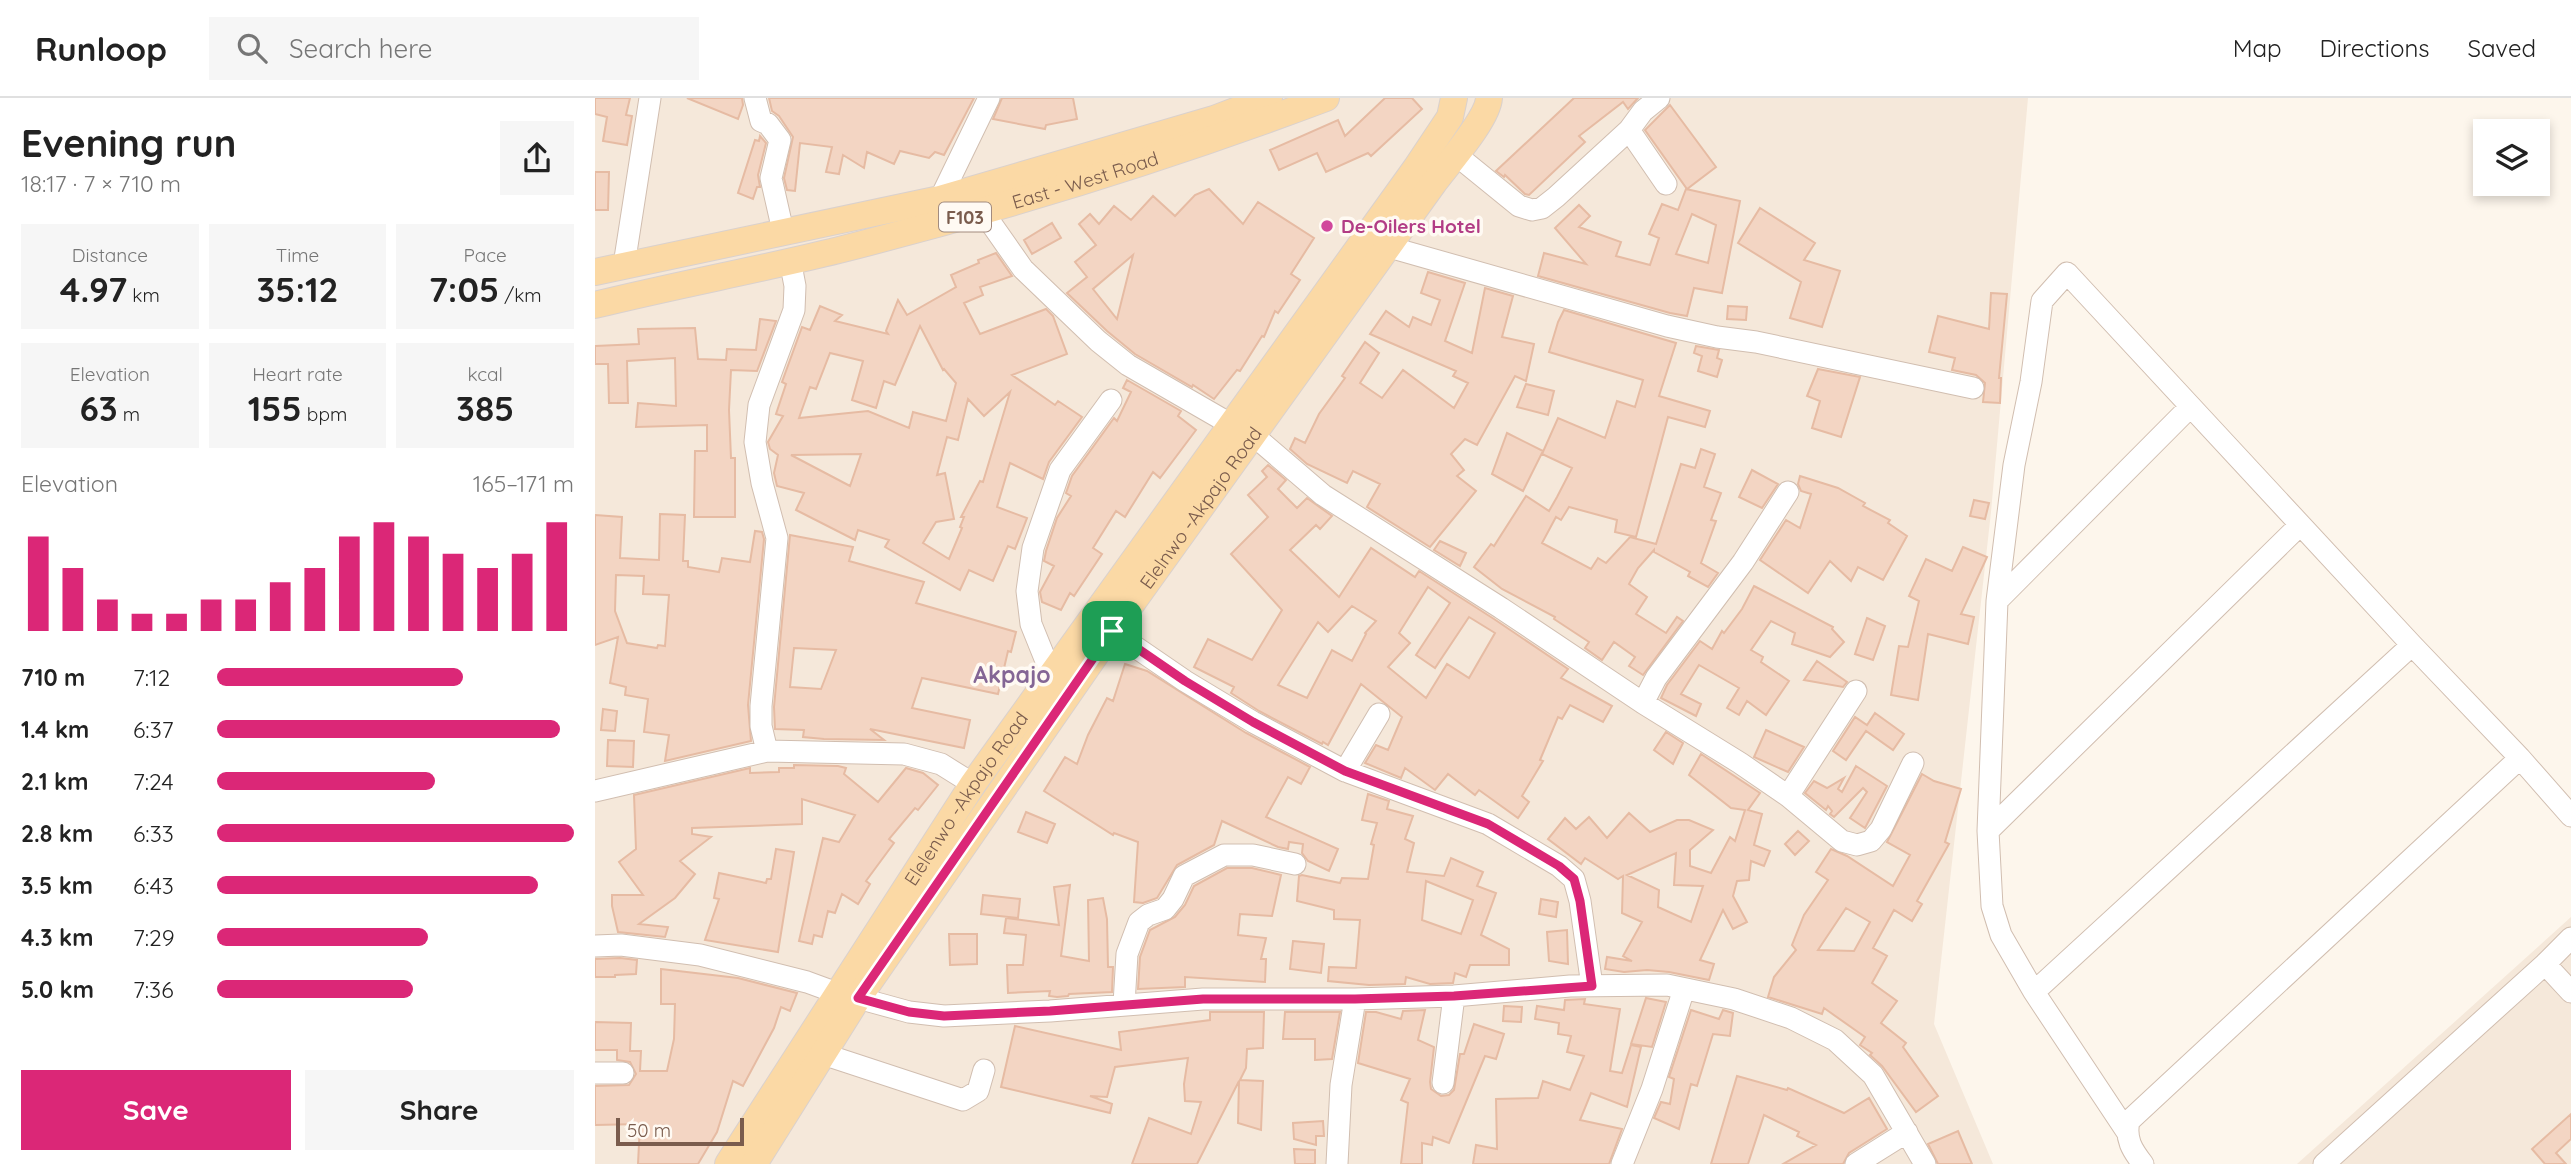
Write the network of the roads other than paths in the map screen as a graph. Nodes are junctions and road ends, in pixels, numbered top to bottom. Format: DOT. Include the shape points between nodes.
graph roads {
  1 [pos="649,98"];
  2 [pos="755,98"];
  3 [pos="989,98"];
  4 [pos="1269,98"];
  5 [pos="1326,98"];
  6 [pos="1659,98"];
  7 [pos="1491,100"];
  8 [pos="1450,104"];
  9 [pos="1629,130"];
  10 [pos="1455,154"];
  11 [pos="1666,184"];
  12 [pos="940,198"];
  13 [pos="983,212"];
  14 [pos="783,231"];
  15 [pos="1389,247"];
  16 [pos="790,260"];
  17 [pos="624,265"];
  18 [pos="595,272"];
  19 [pos="595,305"];
  20 [pos="1973,388"];
  21 [pos="1111,400"];
  22 [pos="2190,407"];
  23 [pos="1242,430"];
  24 [pos="1788,492"];
  25 [pos="2300,525"];
  26 [pos="1997,601"];
  27 [pos="1112,631"];
  28 [pos="2412,645"];
  29 [pos="1052,676"];
  30 [pos="1856,691"];
  31 [pos="1643,703"];
  32 [pos="1380,714"];
  33 [pos="767,751"];
  34 [pos="2520,758"];
  35 [pos="1913,763"];
  36 [pos="1345,771"];
  37 [pos="973,784"];
  38 [pos="595,791"];
  39 [pos="1788,796"];
  40 [pos="2571,816"];
  41 [pos="1988,831"];
  42 [pos="1295,864"];
  43 [pos="2571,938"];
  44 [pos="595,946"];
  45 [pos="2545,964"];
  46 [pos="1592,986"];
  47 [pos="1684,989"];
  48 [pos="2034,992"];
  49 [pos="2571,992"];
  50 [pos="848,996"];
  51 [pos="1454,996"];
  52 [pos="1355,999"];
  53 [pos="1124,1004"];
  54 [pos="823,1054"];
  55 [pos="984,1070"];
  56 [pos="595,1073"];
  57 [pos="623,1073"];
  58 [pos="1443,1083"];
  59 [pos="1907,1132"];
  60 [pos="2127,1132"];
  61 [pos="728,1164"];
  62 [pos="754,1164"];
  63 [pos="1337,1164"];
  64 [pos="1622,1164"];
  65 [pos="1856,1164"];
  66 [pos="1925,1164"];
  67 [pos="2143,1164"];
  68 [pos="2324,1164"];
  1 -- 17 [label="street"];
  2 -- 14 [label="street" via="761,121 780,140 771,185"];
  3 -- 12 [label="street"];
  4 -- 12 [label="main road, East - West Road / F103"];
  5 -- 13 [label="main road, East - West Road / F103" via="1220,138"];
  6 -- 9 [label="street"];
  7 -- 10 [label="main road, Elelnwo -Akpajo Road"];
  8 -- 23 [label="main road, Elelenwo -Akpajo Road" via="1393,201"];
  9 -- 10 [label="street" via="1556,197 1532,210 1519,206"];
  9 -- 11 [label="street"];
  10 -- 15 [label="main road, Elelnwo -Akpajo Road"];
  12 -- 14 [label="main road, East - West Road / F103"];
  13 -- 16 [label="main road, East - West Road / F103"];
  13 -- 23 [label="street" via="1023,269 1098,341 1128,365"];
  14 -- 17 [label="main road, East - West Road / F103"];
  15 -- 20 [label="street" via="1667,326"];
  15 -- 23 [label="main road, Elelnwo -Akpajo Road"];
  16 -- 19 [label="main road, East - West Road / F103"];
  16 -- 33 [label="street" via="793,310 759,405 755,442 777,538 761,706"];
  17 -- 18 [label="main road, East - West Road / F103"];
  21 -- 29 [label="street" via="1060,470 1033,548 1027,591 1031,624"];
  22 -- 25 [label="street"];
  22 -- 26 [label="street"];
  22 -- 26 [label="street" via="2067,273 2042,301"];
  23 -- 27 [label="main road, Elelnwo -Akpajo Road"];
  23 -- 29 [label="main road, Elelenwo -Akpajo Road"];
  23 -- 31 [label="street" via="1323,495"];
  24 -- 31 [label="street" via="1743,562 1655,678"];
  25 -- 28 [label="street"];
  25 -- 41 [label="street"];
  26 -- 41 [label="street"];
  27 -- 36 [label="street" via="1253,722"];
  27 -- 50 [label="main road, Elelnwo -Akpajo Road"];
  28 -- 34 [label="street"];
  28 -- 48 [label="street"];
  29 -- 37 [label="main road, Elelenwo -Akpajo Road"];
  30 -- 39 [label="street"];
  31 -- 39 [label="street"];
  32 -- 36 [label="street"];
  33 -- 37 [label="street" via="904,754 941,764"];
  33 -- 38 [label="street"];
  34 -- 40 [label="street"];
  34 -- 60 [label="street" via="2129,1121"];
  35 -- 39 [label="street" via="1881,829 1871,841 1857,845 1842,841"];
  36 -- 46 [label="street" via="1488,824 1574,879"];
  37 -- 50 [label="main road, Elelenwo -Akpajo Road"];
  41 -- 48 [label="street" via="1993,906 2001,935"];
  42 -- 53 [label="street" via="1253,855 1224,855 1184,876 1165,909 1139,922 1127,954"];
  43 -- 45 [label="street"];
  44 -- 50 [label="street" via="700,955"];
  45 -- 49 [label="street"];
  45 -- 68 [label="street"];
  46 -- 47 [label="street"];
  46 -- 51 [label="street"];
  47 -- 59 [label="street" via="1791,1018 1835,1040 1873,1075"];
  47 -- 64 [label="street"];
  48 -- 60 [label="street"];
  50 -- 53 [label="street" via="944,1016"];
  50 -- 54 [label="main road, Elelnwo -Akpajo Road"];
  50 -- 61 [label="main road, Elelenwo -Akpajo Road"];
  51 -- 52 [label="street"];
  51 -- 58 [label="street"];
  52 -- 53 [label="street"];
  52 -- 63 [label="street" via="1341,1085"];
  54 -- 55 [label="street" via="963,1100 978,1091"];
  54 -- 62 [label="main road, Elelnwo -Akpajo Road"];
  56 -- 57 [label="street"];
  59 -- 65 [label="street"];
  59 -- 66 [label="street"];
  60 -- 67 [label="street"];
}
